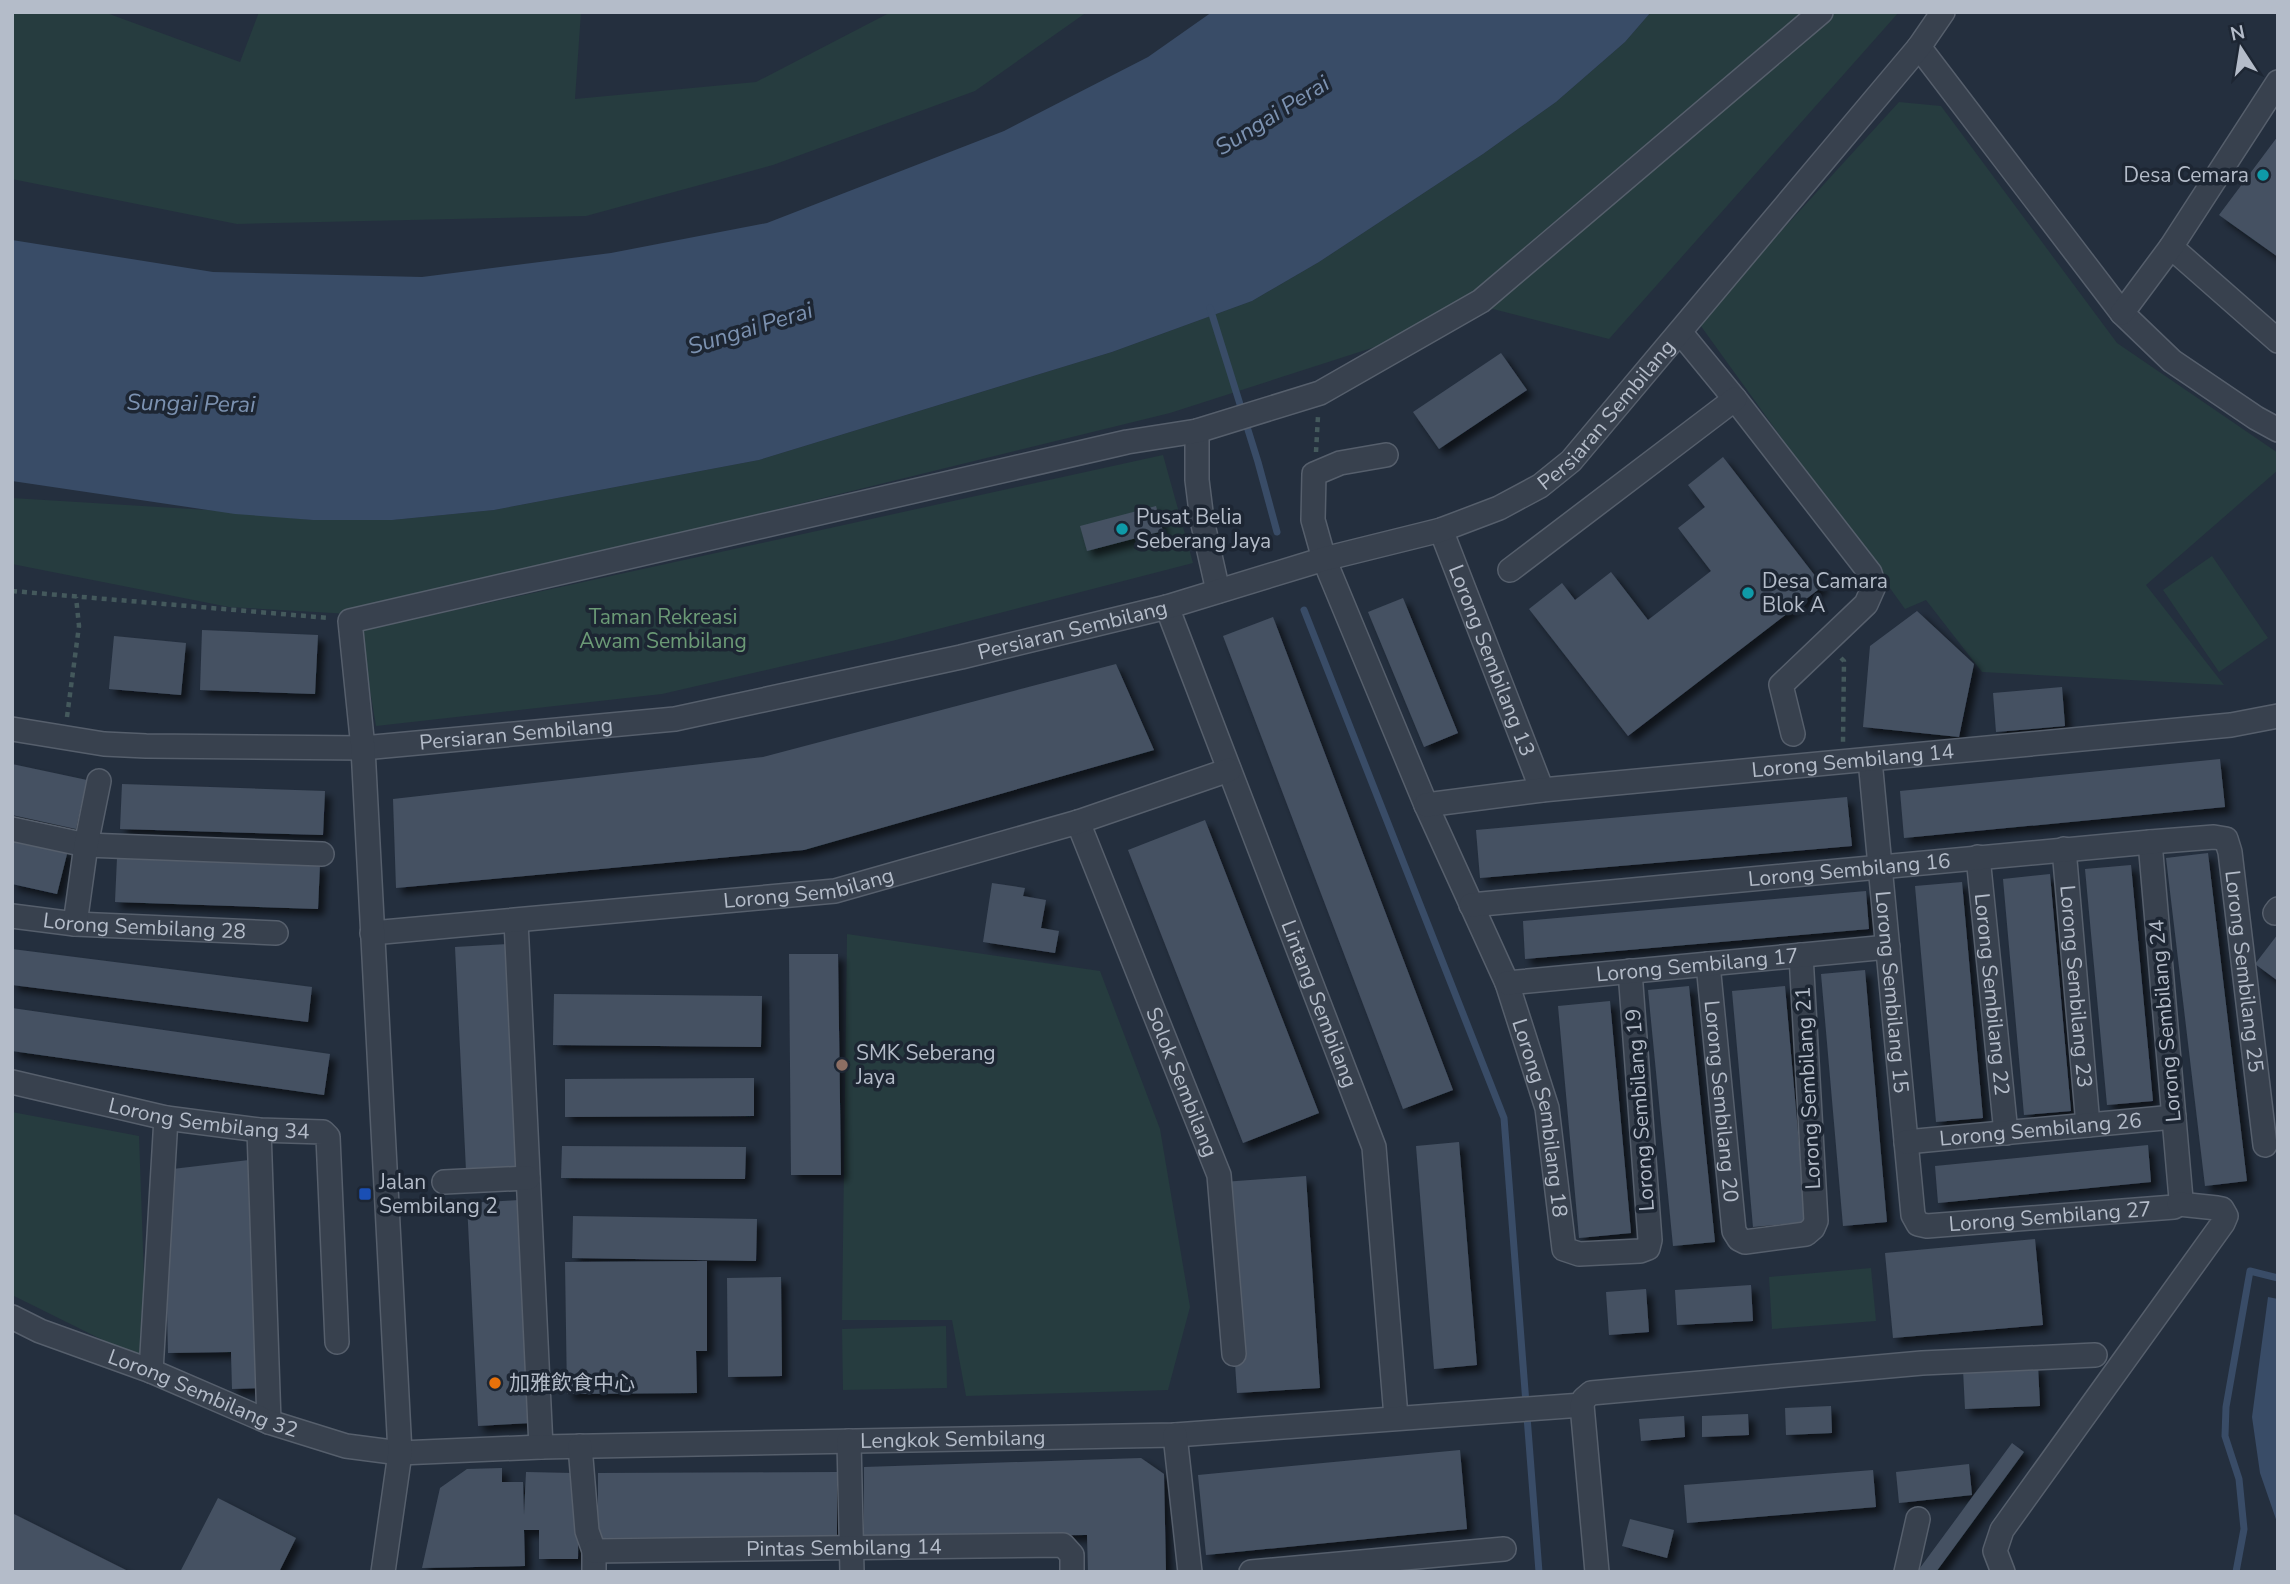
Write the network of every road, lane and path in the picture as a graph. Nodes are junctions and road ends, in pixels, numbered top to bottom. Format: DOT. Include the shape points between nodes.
graph roads {
  1 [pos="1821,12"];
  2 [pos="1943,12"];
  3 [pos="1919,47"];
  4 [pos="2278,82"];
  5 [pos="2171,247"];
  6 [pos="2122,313"];
  7 [pos="1680,332"];
  8 [pos="2278,341"];
  9 [pos="1320,393"];
  10 [pos="1735,399"];
  11 [pos="2278,429"];
  12 [pos="1197,431"];
  13 [pos="1386,455"];
  14 [pos="1314,474"];
  15 [pos="1441,530"];
  16 [pos="1324,559"];
  17 [pos="1510,570"];
  18 [pos="12,591"];
  19 [pos="1218,591"];
  20 [pos="76,597"];
  21 [pos="1167,607"];
  22 [pos="350,621"];
  23 [pos="1827,641"];
  24 [pos="2278,716"];
  25 [pos="12,729"];
  26 [pos="1793,734"];
  27 [pos="64,738"];
  28 [pos="363,748"];
  29 [pos="1858,761"];
  30 [pos="1229,770"];
  31 [pos="99,781"];
  32 [pos="1542,790"];
  33 [pos="1426,805"];
  34 [pos="1078,822"];
  35 [pos="12,829"];
  36 [pos="2226,839"];
  37 [pos="2150,842"];
  38 [pos="86,845"];
  39 [pos="2064,849"];
  40 [pos="322,854"];
  41 [pos="1978,858"];
  42 [pos="1880,867"];
  43 [pos="1471,905"];
  44 [pos="12,916"];
  45 [pos="516,921"];
  46 [pos="75,924"];
  47 [pos="276,933"];
  48 [pos="372,933"];
  49 [pos="1888,947"];
  50 [pos="1801,956"];
  51 [pos="1708,964"];
  52 [pos="1630,971"];
  53 [pos="1507,983"];
  54 [pos="12,1082"];
  55 [pos="2174,1117"];
  56 [pos="166,1118"];
  57 [pos="2088,1125"];
  58 [pos="259,1130"];
  59 [pos="2006,1133"];
  60 [pos="1906,1142"];
  61 [pos="2265,1145"];
  62 [pos="528,1178"];
  63 [pos="444,1182"];
  64 [pos="2180,1202"];
  65 [pos="1917,1224"];
  66 [pos="1739,1239"];
  67 [pos="1571,1253"];
  68 [pos="12,1317"];
  69 [pos="337,1342"];
  70 [pos="1234,1354"];
  71 [pos="2095,1355"];
  72 [pos="151,1371"];
  73 [pos="1582,1405"];
  74 [pos="1396,1417"];
  75 [pos="269,1422"];
  76 [pos="1175,1435"];
  77 [pos="849,1441"];
  78 [pos="580,1446"];
  79 [pos="541,1447"];
  80 [pos="400,1453"];
  81 [pos="1918,1519"];
  82 [pos="852,1548"];
  83 [pos="1504,1549"];
  84 [pos="594,1561"];
  85 [pos="383,1572"];
  86 [pos="852,1572"];
  87 [pos="1072,1572"];
  88 [pos="1190,1572"];
  89 [pos="1251,1572"];
  90 [pos="1597,1572"];
  91 [pos="1906,1572"];
  92 [pos="2003,1572"];
  1 -- 9 [label="street" via="1481,301"];
  2 -- 3 [label="street, Persiaran Sembilang"];
  3 -- 6 [label="street"];
  3 -- 7 [label="street, Persiaran Sembilang"];
  4 -- 5 [label="street"];
  5 -- 6 [label="street"];
  5 -- 8 [label="street"];
  6 -- 11 [label="street" via="2172,361"];
  7 -- 10 [label="street"];
  7 -- 15 [label="street, Persiaran Sembilang" via="1571,461 1540,486 1499,508"];
  9 -- 12 [label="street"];
  9 -- 14 [label="path"];
  10 -- 17 [label="street"];
  10 -- 23 [label="street" via="1870,573 1874,586 1866,604"];
  12 -- 19 [label="street" via="1200,507"];
  12 -- 22 [label="street" via="1127,442"];
  13 -- 14 [label="street" via="1340,463"];
  14 -- 16 [label="street" via="1314,520"];
  15 -- 16 [label="street, Persiaran Sembilang"];
  15 -- 32 [label="street, Lorong Sembilang 13"];
  16 -- 19 [label="street, Persiaran Sembilang"];
  16 -- 33 [label="street"];
  18 -- 20 [label="path"];
  19 -- 21 [label="street, Persiaran Sembilang"];
  20 -- 22 [label="path"];
  20 -- 27 [label="path" via="79,626"];
  21 -- 28 [label="street, Persiaran Sembilang" via="675,719"];
  21 -- 30 [label="street, Lintang Sembilang"];
  22 -- 28 [label="street"];
  23 -- 26 [label="street" via="1781,685"];
  23 -- 29 [label="path" via="1844,662 1842,734"];
  24 -- 29 [label="street, Lorong Sembilang 14" via="2231,725"];
  25 -- 27 [label="street, Persiaran Sembilang"];
  27 -- 28 [label="street, Persiaran Sembilang" via="146,746"];
  28 -- 48 [label="street"];
  29 -- 32 [label="street, Lorong Sembilang 14"];
  29 -- 42 [label="street, Lorong Sembilang 15"];
  30 -- 34 [label="street, Lorong Sembilang"];
  30 -- 74 [label="street, Lintang Sembilang" via="1374,1147"];
  31 -- 38 [label="street"];
  32 -- 33 [label="street, Lorong Sembilang 14"];
  33 -- 43 [label="street"];
  34 -- 45 [label="street, Lorong Sembilang" via="835,891"];
  34 -- 70 [label="street, Solok Sembilang" via="1219,1175"];
  35 -- 38 [label="street"];
  36 -- 37 [label="street, Lorong Sembilang 16"];
  36 -- 61 [label="street, Lorong Sembilang 25"];
  37 -- 39 [label="street, Lorong Sembilang 16"];
  37 -- 55 [label="street, Lorong Sembilang 24"];
  38 -- 40 [label="street"];
  38 -- 46 [label="street"];
  39 -- 41 [label="street, Lorong Sembilang 16"];
  39 -- 57 [label="street, Lorong Sembilang 23"];
  41 -- 42 [label="street, Lorong Sembilang 16"];
  41 -- 59 [label="street, Lorong Sembilang 22"];
  42 -- 43 [label="street, Lorong Sembilang 16"];
  42 -- 49 [label="street, Lorong Sembilang 15"];
  43 -- 53 [label="street"];
  44 -- 46 [label="street, Lorong Sembilang 28"];
  45 -- 48 [label="street, Lorong Sembilang"];
  45 -- 62 [label="street"];
  46 -- 47 [label="street, Lorong Sembilang 28"];
  48 -- 80 [label="street"];
  49 -- 50 [label="street, Lorong Sembilang 17"];
  49 -- 60 [label="street, Lorong Sembilang 15"];
  50 -- 51 [label="street, Lorong Sembilang 17"];
  50 -- 66 [label="street, Lorong Sembilang 21" via="1816,1221 1806,1234"];
  51 -- 52 [label="street, Lorong Sembilang 17"];
  51 -- 66 [label="street, Lorong Sembilang 20" via="1734,1231"];
  52 -- 53 [label="street, Lorong Sembilang 17"];
  52 -- 67 [label="street, Lorong Sembilang 19" via="1650,1240 1648,1248 1640,1251"];
  53 -- 67 [label="street, Lorong Sembilang 18" via="1547,1108 1564,1249"];
  54 -- 56 [label="street, Lorong Sembilang 34"];
  55 -- 57 [label="street, Lorong Sembilang 26"];
  55 -- 64 [label="street, Lorong Sembilang 24"];
  56 -- 58 [label="street, Lorong Sembilang 34"];
  56 -- 72 [label="street"];
  57 -- 59 [label="street, Lorong Sembilang 26"];
  58 -- 69 [label="street, Lorong Sembilang 34" via="323,1132 328,1137"];
  58 -- 75 [label="street"];
  59 -- 60 [label="street, Lorong Sembilang 26"];
  60 -- 65 [label="street, Lorong Sembilang 15"];
  62 -- 63 [label="street"];
  62 -- 79 [label="street"];
  64 -- 65 [label="street, Lorong Sembilang 27" via="2174,1207"];
  64 -- 92 [label="street, Lorong Sembilang 27" via="2222,1209 2226,1216 2002,1530 1995,1551"];
  68 -- 72 [label="street, Lorong Sembilang 32"];
  71 -- 73 [label="street" via="1922,1363 1591,1392"];
  72 -- 75 [label="street, Lorong Sembilang 32"];
  73 -- 74 [label="street, Lengkok Sembilang"];
  73 -- 90 [label="street"];
  74 -- 76 [label="street, Lengkok Sembilang"];
  75 -- 80 [label="street, Lorong Sembilang 32" via="346,1446"];
  76 -- 77 [label="street, Lengkok Sembilang"];
  76 -- 88 [label="street"];
  77 -- 78 [label="street, Lengkok Sembilang"];
  77 -- 82 [label="street"];
  78 -- 79 [label="street, Lengkok Sembilang"];
  78 -- 84 [label="street"];
  79 -- 80 [label="street, Lengkok Sembilang"];
  80 -- 85 [label="street"];
  81 -- 91 [label="street"];
  82 -- 84 [label="street, Pintas Sembilang 14"];
  82 -- 86 [label="street"];
  82 -- 87 [label="street, Pintas Sembilang 14" via="1063,1545 1072,1555"];
  83 -- 89 [label="street"];
}
